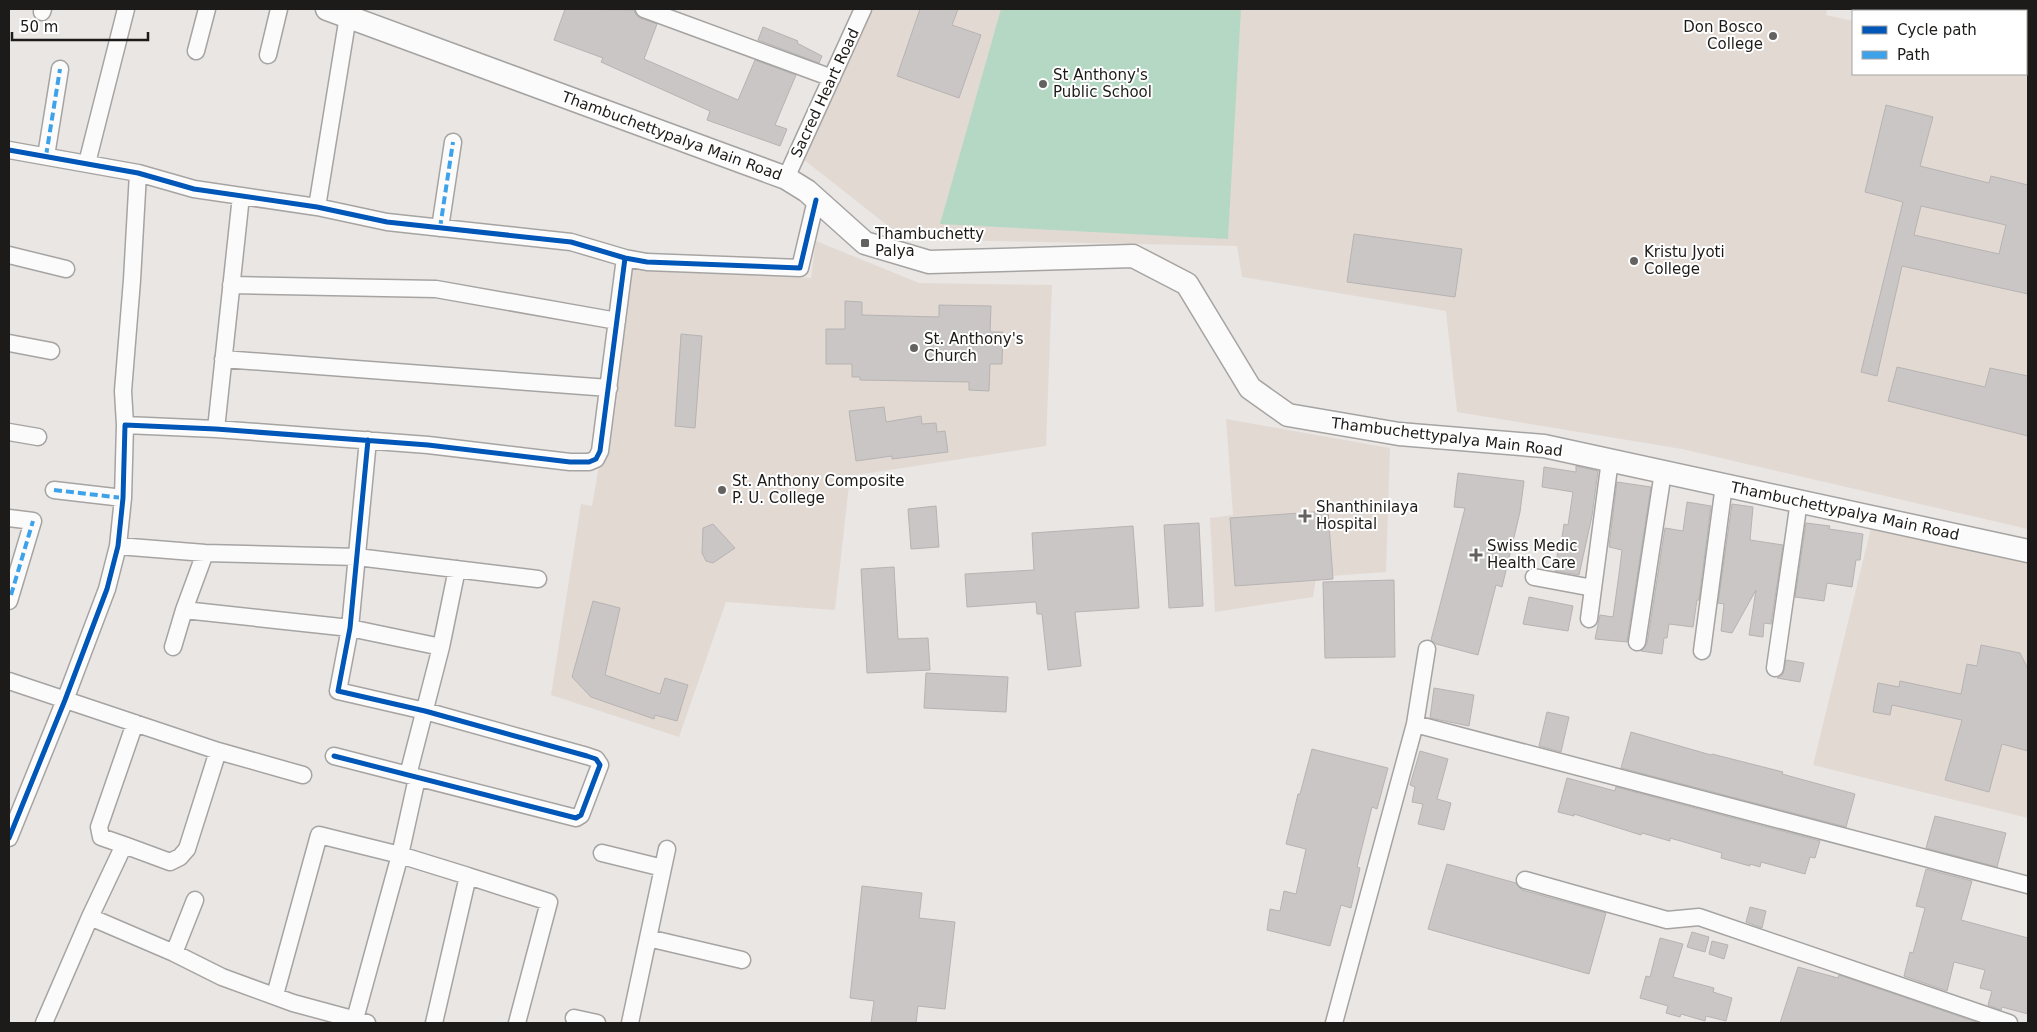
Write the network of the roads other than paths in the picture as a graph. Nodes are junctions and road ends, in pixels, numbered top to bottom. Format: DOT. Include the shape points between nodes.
graph roads {
  1 [pos="126,9"];
  2 [pos="208,9"];
  3 [pos="279,9"];
  4 [pos="644,9"];
  5 [pos="863,9"];
  6 [pos="337,13"];
  7 [pos="196,52"];
  8 [pos="268,55"];
  9 [pos="60,69"];
  10 [pos="832,78"];
  11 [pos="453,142"];
  12 [pos="9,150"];
  13 [pos="46,156"];
  14 [pos="87,163"];
  15 [pos="138,173"];
  16 [pos="786,178"];
  17 [pos="241,196"];
  18 [pos="816,200"];
  19 [pos="317,207"];
  20 [pos="440,228"];
  21 [pos="9,255"];
  22 [pos="625,258"];
  23 [pos="66,269"];
  24 [pos="230,285"];
  25 [pos="617,321"];
  26 [pos="9,343"];
  27 [pos="51,352"];
  28 [pos="223,360"];
  29 [pos="609,388"];
  30 [pos="126,425"];
  31 [pos="216,429"];
  32 [pos="9,432"];
  33 [pos="38,437"];
  34 [pos="368,440"];
  35 [pos="1610,460"];
  36 [pos="1662,472"];
  37 [pos="1724,485"];
  38 [pos="54,490"];
  39 [pos="123,498"];
  40 [pos="1798,501"];
  41 [pos="9,518"];
  42 [pos="118,546"];
  43 [pos="2028,551"];
  44 [pos="205,553"];
  45 [pos="357,556"];
  46 [pos="457,569"];
  47 [pos="1534,577"];
  48 [pos="538,579"];
  49 [pos="1593,588"];
  50 [pos="9,601"];
  51 [pos="184,610"];
  52 [pos="1589,619"];
  53 [pos="350,628"];
  54 [pos="1638,642"];
  55 [pos="173,647"];
  56 [pos="441,647"];
  57 [pos="1427,650"];
  58 [pos="1702,650"];
  59 [pos="1774,668"];
  60 [pos="9,681"];
  61 [pos="65,700"];
  62 [pos="425,711"];
  63 [pos="135,723"];
  64 [pos="1415,724"];
  65 [pos="218,751"];
  66 [pos="334,756"];
  67 [pos="304,775"];
  68 [pos="413,777"];
  69 [pos="9,838"];
  70 [pos="124,845"];
  71 [pos="667,849"];
  72 [pos="400,854"];
  73 [pos="602,854"];
  74 [pos="663,868"];
  75 [pos="468,876"];
  76 [pos="1524,880"];
  77 [pos="2028,885"];
  78 [pos="195,900"];
  79 [pos="90,917"];
  80 [pos="648,938"];
  81 [pos="174,953"];
  82 [pos="742,960"];
  83 [pos="275,995"];
  84 [pos="574,1018"];
  85 [pos="361,1021"];
  86 [pos="44,1023"];
  87 [pos="434,1023"];
  88 [pos="517,1023"];
  89 [pos="597,1023"];
  90 [pos="630,1023"];
  91 [pos="1334,1023"];
  92 [pos="2009,1023"];
  1 -- 14 [label="street"];
  2 -- 7 [label="street"];
  3 -- 8 [label="street"];
  4 -- 10 [label="street"];
  5 -- 10 [label="street, Sacred Heart Road"];
  6 -- 16 [label="main road, Thambuchettypalya Main Road"];
  6 -- 19 [label="street"];
  9 -- 13 [label="street"];
  10 -- 16 [label="street, Sacred Heart Road"];
  11 -- 20 [label="street"];
  12 -- 13 [label="street"];
  13 -- 14 [label="street"];
  14 -- 15 [label="street"];
  15 -- 17 [label="street" via="194,189"];
  15 -- 30 [label="street" via="123,391"];
  16 -- 18 [label="main road, Thambuchettypalya Main Road"];
  17 -- 19 [label="street"];
  17 -- 24 [label="street"];
  18 -- 22 [label="street" via="800,268 647,262"];
  18 -- 35 [label="main road, Thambuchettypalya Main Road" via="866,244 929,262 1133,256 1187,284 1250,388 1288,416 1399,434 1544,446"];
  19 -- 20 [label="street" via="388,222"];
  20 -- 22 [label="street" via="571,242"];
  21 -- 23 [label="street"];
  22 -- 25 [label="street"];
  24 -- 25 [label="street" via="436,289"];
  24 -- 28 [label="street"];
  25 -- 29 [label="street"];
  26 -- 27 [label="street"];
  28 -- 29 [label="street"];
  28 -- 31 [label="street"];
  29 -- 34 [label="street" via="600,451 590,462"];
  30 -- 31 [label="street"];
  30 -- 39 [label="street"];
  31 -- 34 [label="street"];
  32 -- 33 [label="street"];
  34 -- 45 [label="street"];
  35 -- 36 [label="main road, Thambuchettypalya Main Road"];
  35 -- 49 [label="street"];
  36 -- 37 [label="main road, Thambuchettypalya Main Road"];
  36 -- 54 [label="street"];
  37 -- 40 [label="main road, Thambuchettypalya Main Road"];
  37 -- 58 [label="street"];
  38 -- 39 [label="street"];
  39 -- 42 [label="street"];
  40 -- 43 [label="main road, Thambuchettypalya Main Road"];
  40 -- 59 [label="street"];
  41 -- 50 [label="street" via="33,521"];
  42 -- 44 [label="street"];
  42 -- 61 [label="street" via="107,589"];
  44 -- 45 [label="street"];
  44 -- 51 [label="street"];
  45 -- 46 [label="street"];
  45 -- 53 [label="street"];
  46 -- 48 [label="street"];
  46 -- 56 [label="street"];
  47 -- 49 [label="street"];
  49 -- 52 [label="street"];
  51 -- 53 [label="street"];
  51 -- 55 [label="street"];
  53 -- 56 [label="street"];
  53 -- 62 [label="street" via="338,690"];
  56 -- 62 [label="street"];
  57 -- 64 [label="street"];
  60 -- 61 [label="street"];
  61 -- 63 [label="street"];
  61 -- 69 [label="street"];
  62 -- 68 [label="street"];
  62 -- 68 [label="street" via="588,756 600,765 581,816 576,818"];
  63 -- 65 [label="street"];
  63 -- 70 [label="street" via="99,827 101,837"];
  64 -- 77 [label="street"];
  64 -- 91 [label="street"];
  65 -- 67 [label="street"];
  65 -- 70 [label="street" via="187,849 180,857 170,862"];
  66 -- 68 [label="street"];
  68 -- 72 [label="street"];
  70 -- 79 [label="street"];
  71 -- 74 [label="street"];
  72 -- 75 [label="street"];
  72 -- 83 [label="street" via="319,835"];
  72 -- 85 [label="street"];
  73 -- 74 [label="street"];
  74 -- 80 [label="street"];
  75 -- 87 [label="street"];
  75 -- 88 [label="street" via="549,902"];
  76 -- 92 [label="street" via="1667,920 1699,917"];
  78 -- 81 [label="street"];
  79 -- 81 [label="street"];
  79 -- 86 [label="street"];
  80 -- 82 [label="street"];
  80 -- 90 [label="street"];
  81 -- 83 [label="street" via="222,977"];
  83 -- 85 [label="street"];
  84 -- 89 [label="street"];
}
